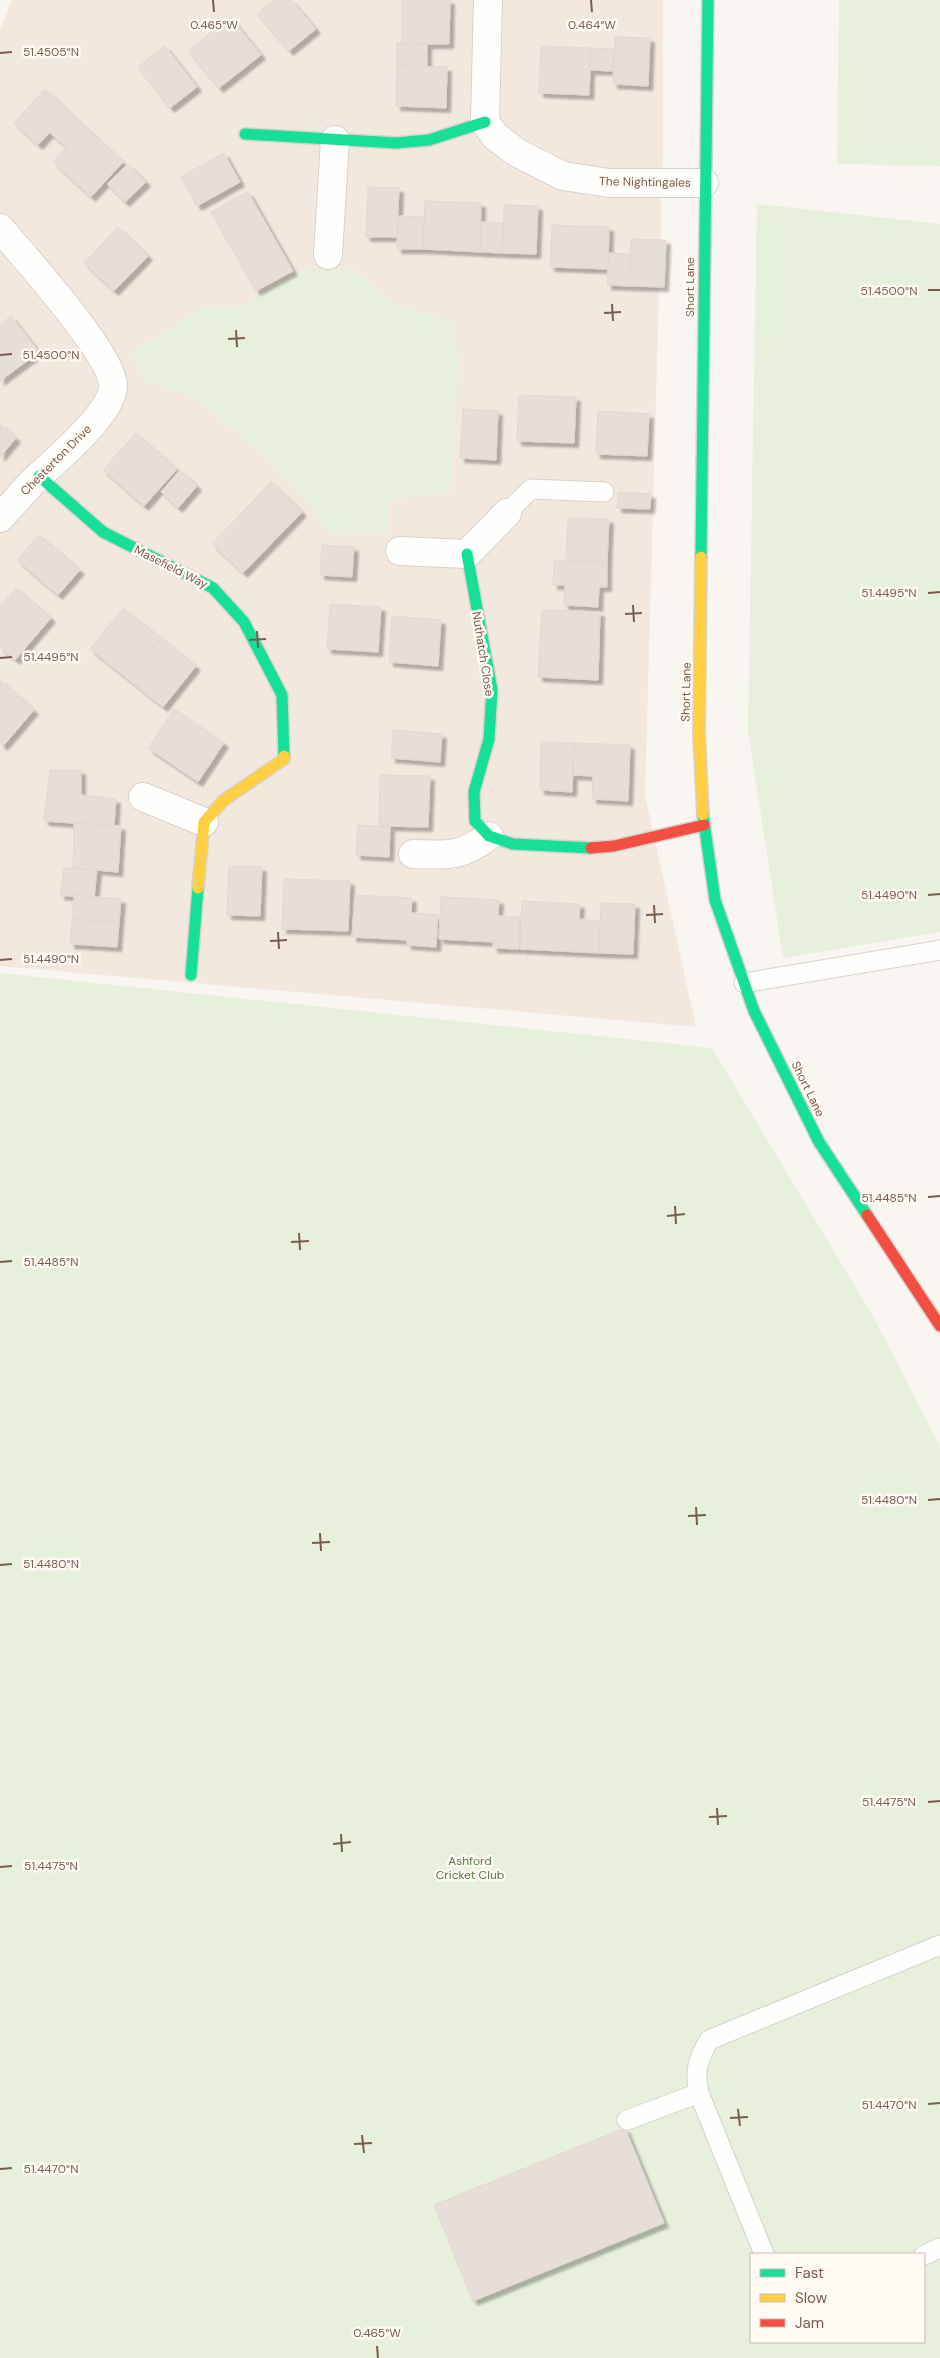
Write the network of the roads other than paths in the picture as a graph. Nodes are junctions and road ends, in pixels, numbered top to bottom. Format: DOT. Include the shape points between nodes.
graph roads {
  1 [pos="488,0"];
  2 [pos="708,0"];
  3 [pos="485,122"];
  4 [pos="245,134"];
  5 [pos="335,140"];
  6 [pos="704,183"];
  7 [pos="0,228"];
  8 [pos="328,255"];
  9 [pos="39,476"];
  10 [pos="604,492"];
  11 [pos="507,513"];
  12 [pos="0,518"];
  13 [pos="400,551"];
  14 [pos="468,554"];
  15 [pos="143,797"];
  16 [pos="204,822"];
  17 [pos="704,825"];
  18 [pos="489,836"];
  19 [pos="413,854"];
  20 [pos="940,950"];
  21 [pos="191,975"];
  22 [pos="744,983"];
  23 [pos="940,1326"];
  24 [pos="940,1945"];
  25 [pos="699,2092"];
  26 [pos="627,2120"];
  27 [pos="940,2248"];
  28 [pos="764,2253"];
  29 [pos="925,2255"];
  1 -- 3 [label="street"];
  2 -- 6 [label="street, Short Lane"];
  3 -- 5 [label="street" via="429,140"];
  3 -- 6 [label="street, The Nightingales" via="495,136 516,152 563,176 609,183"];
  4 -- 5 [label="street"];
  5 -- 8 [label="street"];
  6 -- 17 [label="street, Short Lane" via="699,733"];
  7 -- 9 [label="street, Chesterton Drive" via="88,334 106,365 113,386 105,407 87,431"];
  9 -- 12 [label="street, Chesterton Drive"];
  9 -- 16 [label="street, Masefield Way" via="103,532 213,588 244,622 282,695 284,759 224,800"];
  10 -- 11 [label="lane" via="531,489"];
  11 -- 14 [label="street"];
  13 -- 14 [label="street"];
  14 -- 18 [label="street, Nuthatch Close" via="492,690 490,739 474,792 475,821"];
  15 -- 16 [label="street"];
  16 -- 21 [label="street"];
  17 -- 18 [label="street" via="614,846 580,849 513,844"];
  17 -- 22 [label="street, Short Lane" via="714,900"];
  18 -- 19 [label="street" via="470,850 449,855"];
  20 -- 22 [label="lane"];
  22 -- 23 [label="street, Short Lane" via="754,1011 819,1142"];
  24 -- 25 [label="lane" via="709,2040 698,2060 695,2078"];
  25 -- 26 [label="lane"];
  25 -- 28 [label="lane"];
  27 -- 29 [label="lane"];
}
